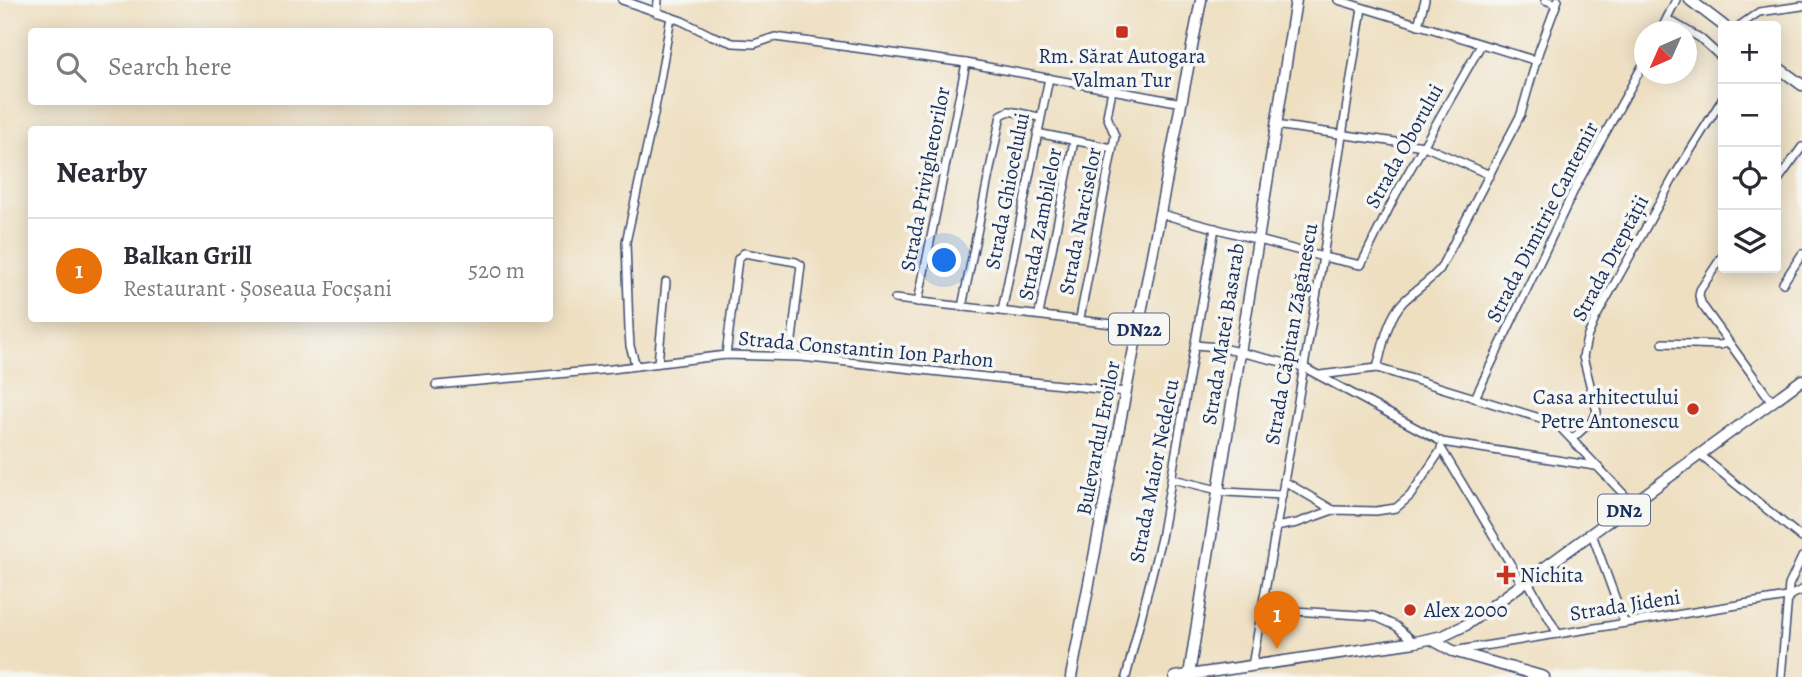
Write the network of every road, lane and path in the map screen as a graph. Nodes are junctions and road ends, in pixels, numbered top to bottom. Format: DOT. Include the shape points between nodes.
graph roads {
  1 [pos="622,0"];
  2 [pos="657,0"];
  3 [pos="1201,0"];
  4 [pos="1296,0"];
  5 [pos="1338,0"];
  6 [pos="1425,0"];
  7 [pos="1545,0"];
  8 [pos="1676,0"];
  9 [pos="1690,0"];
  10 [pos="1557,2"];
  11 [pos="1802,6"];
  12 [pos="1362,8"];
  13 [pos="657,13"];
  14 [pos="671,17"];
  15 [pos="1667,19"];
  16 [pos="1718,21"];
  17 [pos="1745,21"];
  18 [pos="1418,24"];
  19 [pos="1481,45"];
  20 [pos="1718,54"];
  21 [pos="1537,61"];
  22 [pos="966,62"];
  23 [pos="1781,70"];
  24 [pos="1049,78"];
  25 [pos="1634,81"];
  26 [pos="1802,85"];
  27 [pos="1112,89"];
  28 [pos="1182,103"];
  29 [pos="1718,106"];
  30 [pos="1040,117"];
  31 [pos="1275,125"];
  32 [pos="1037,133"];
  33 [pos="1341,135"];
  34 [pos="1074,141"];
  35 [pos="1424,146"];
  36 [pos="1802,147"];
  37 [pos="1112,148"];
  38 [pos="1490,175"];
  39 [pos="1781,176"];
  40 [pos="1161,214"];
  41 [pos="1215,228"];
  42 [pos="1258,240"];
  43 [pos="1802,254"];
  44 [pos="1323,257"];
  45 [pos="1718,263"];
  46 [pos="666,282"];
  47 [pos="1783,283"];
  48 [pos="895,299"];
  49 [pos="918,302"];
  50 [pos="962,307"];
  51 [pos="1002,311"];
  52 [pos="1039,314"];
  53 [pos="1080,318"];
  54 [pos="1139,327"];
  55 [pos="1663,343"];
  56 [pos="1728,343"];
  57 [pos="1195,345"];
  58 [pos="1240,352"];
  59 [pos="726,355"];
  60 [pos="790,356"];
  61 [pos="658,363"];
  62 [pos="636,366"];
  63 [pos="1303,367"];
  64 [pos="1377,368"];
  65 [pos="1320,375"];
  66 [pos="1802,380"];
  67 [pos="436,385"];
  68 [pos="1126,392"];
  69 [pos="1475,398"];
  70 [pos="1772,402"];
  71 [pos="1572,439"];
  72 [pos="1441,446"];
  73 [pos="1700,456"];
  74 [pos="1595,466"];
  75 [pos="1173,479"];
  76 [pos="1284,481"];
  77 [pos="1219,491"];
  78 [pos="1282,495"];
  79 [pos="1633,504"];
  80 [pos="1333,510"];
  81 [pos="1276,527"];
  82 [pos="1592,534"];
  83 [pos="1802,538"];
  84 [pos="1802,557"];
  85 [pos="1525,583"];
  86 [pos="1802,590"];
  87 [pos="1787,597"];
  88 [pos="1261,609"];
  89 [pos="1624,622"];
  90 [pos="1559,634"];
  91 [pos="1437,638"];
  92 [pos="1415,642"];
  93 [pos="1453,651"];
  94 [pos="1252,666"];
  95 [pos="1226,673"];
  96 [pos="1516,674"];
  97 [pos="1189,675"];
  98 [pos="1071,677"];
  99 [pos="1126,677"];
  100 [pos="1175,677"];
  101 [pos="1544,677"];
  102 [pos="1781,677"];
  1 -- 13 [label="street"];
  2 -- 13 [label="street"];
  3 -- 28 [label="main road, Bulevardul Eroilor / DN22"];
  4 -- 31 [label="main road, Strada Matei Basarab"];
  5 -- 12 [label="street"];
  6 -- 18 [label="street"];
  7 -- 10 [label="street"];
  8 -- 15 [label="street"];
  9 -- 16 [label="main road"];
  10 -- 21 [label="street"];
  11 -- 17 [label="street" via="1759,12"];
  12 -- 18 [label="street"];
  12 -- 33 [label="street, Strada Căpitan Zăgănescu"];
  13 -- 14 [label="street"];
  14 -- 22 [label="street" via="747,46 775,37"];
  14 -- 62 [label="street" via="626,242 629,338"];
  15 -- 20 [label="street"];
  18 -- 19 [label="street"];
  19 -- 21 [label="street"];
  19 -- 35 [label="street, Strada Oborului"];
  21 -- 38 [label="street" via="1521,114"];
  22 -- 24 [label="street"];
  22 -- 49 [label="street, Strada Privighetorilor"];
  23 -- 26 [label="main road"];
  24 -- 27 [label="street"];
  24 -- 30 [label="street, Strada Ghiocelului"];
  25 -- 69 [label="street, Strada Dimitrie Cantemir" via="1576,186"];
  27 -- 28 [label="street"];
  27 -- 37 [label="street, Strada Narciselor" via="1107,116 1115,136"];
  28 -- 40 [label="main road, Bulevardul Eroilor / DN22"];
  29 -- 71 [label="street, Strada Dreptății" via="1595,319 1583,357 1597,412"];
  30 -- 32 [label="street, Strada Ghiocelului"];
  30 -- 50 [label="street" via="1009,111 1001,115"];
  31 -- 33 [label="street"];
  31 -- 42 [label="main road, Strada Matei Basarab"];
  32 -- 34 [label="street"];
  32 -- 51 [label="street, Strada Ghiocelului"];
  33 -- 35 [label="street"];
  33 -- 44 [label="street, Strada Căpitan Zăgănescu"];
  34 -- 37 [label="street"];
  34 -- 52 [label="street, Strada Zambilelor"];
  35 -- 38 [label="street"];
  35 -- 44 [label="street, Strada Oborului" via="1361,265"];
  36 -- 39 [label="street"];
  37 -- 53 [label="street, Strada Narciselor"];
  38 -- 64 [label="street" via="1440,269 1396,312"];
  40 -- 41 [label="street"];
  40 -- 54 [label="main road, Bulevardul Eroilor / DN22"];
  41 -- 42 [label="street"];
  41 -- 57 [label="street, Strada Maior Nedelcu"];
  42 -- 44 [label="street"];
  42 -- 58 [label="main road, Strada Matei Basarab"];
  43 -- 47 [label="street"];
  44 -- 63 [label="street, Strada Căpitan Zăgănescu"];
  45 -- 56 [label="street" via="1699,296"];
  46 -- 61 [label="street"];
  48 -- 49 [label="street"];
  49 -- 50 [label="street"];
  50 -- 51 [label="street"];
  51 -- 52 [label="street"];
  52 -- 53 [label="street"];
  53 -- 54 [label="street"];
  54 -- 68 [label="main road, Bulevardul Eroilor / DN22"];
  55 -- 56 [label="street"];
  56 -- 70 [label="street"];
  57 -- 58 [label="street"];
  57 -- 75 [label="street, Strada Maior Nedelcu"];
  58 -- 63 [label="street"];
  58 -- 77 [label="main road, Strada Matei Basarab"];
  59 -- 60 [label="street, Strada Constantin Ion Parhon"];
  59 -- 60 [label="street" via="738,259 744,253 801,265"];
  59 -- 61 [label="street, Strada Constantin Ion Parhon"];
  60 -- 68 [label="street, Strada Constantin Ion Parhon"];
  61 -- 62 [label="street, Strada Constantin Ion Parhon"];
  62 -- 67 [label="street, Strada Constantin Ion Parhon"];
  63 -- 65 [label="street"];
  63 -- 76 [label="street, Strada Căpitan Zăgănescu"];
  64 -- 65 [label="street"];
  64 -- 69 [label="street"];
  65 -- 72 [label="street"];
  66 -- 70 [label="main road, DN2"];
  68 -- 98 [label="main road, Bulevardul Eroilor / DN22"];
  69 -- 71 [label="street" via="1556,423"];
  70 -- 73 [label="main road, DN2"];
  71 -- 74 [label="street"];
  72 -- 74 [label="street"];
  72 -- 80 [label="street" via="1410,496 1396,508"];
  72 -- 85 [label="street"];
  73 -- 79 [label="main road, DN2"];
  73 -- 83 [label="street"];
  74 -- 79 [label="street"];
  75 -- 77 [label="street"];
  75 -- 99 [label="street, Strada Maior Nedelcu"];
  76 -- 78 [label="street, Strada Căpitan Zăgănescu"];
  76 -- 80 [label="street"];
  77 -- 78 [label="street"];
  77 -- 97 [label="main road, Strada Matei Basarab"];
  78 -- 81 [label="street, Strada Căpitan Zăgănescu"];
  79 -- 82 [label="main road, DN2"];
  80 -- 81 [label="street"];
  81 -- 88 [label="street, Strada Căpitan Zăgănescu"];
  82 -- 85 [label="main road, DN2"];
  82 -- 89 [label="street"];
  84 -- 87 [label="street"];
  85 -- 90 [label="street"];
  85 -- 91 [label="main road, DN2" via="1466,625"];
  86 -- 87 [label="street, Strada Jideni"];
  87 -- 89 [label="street, Strada Jideni"];
  87 -- 102 [label="street"];
  88 -- 92 [label="street" via="1374,616"];
  88 -- 94 [label="street, Strada Căpitan Zăgănescu"];
  89 -- 90 [label="street, Strada Jideni"];
  90 -- 93 [label="street, Strada Jideni"];
  91 -- 92 [label="main road, DN2"];
  91 -- 93 [label="main road"];
  92 -- 94 [label="main road, DN2"];
  93 -- 96 [label="main road"];
  94 -- 95 [label="main road, DN2"];
  95 -- 97 [label="main road, DN2"];
  96 -- 101 [label="main road"];
  97 -- 100 [label="main road, DN2"];
}
